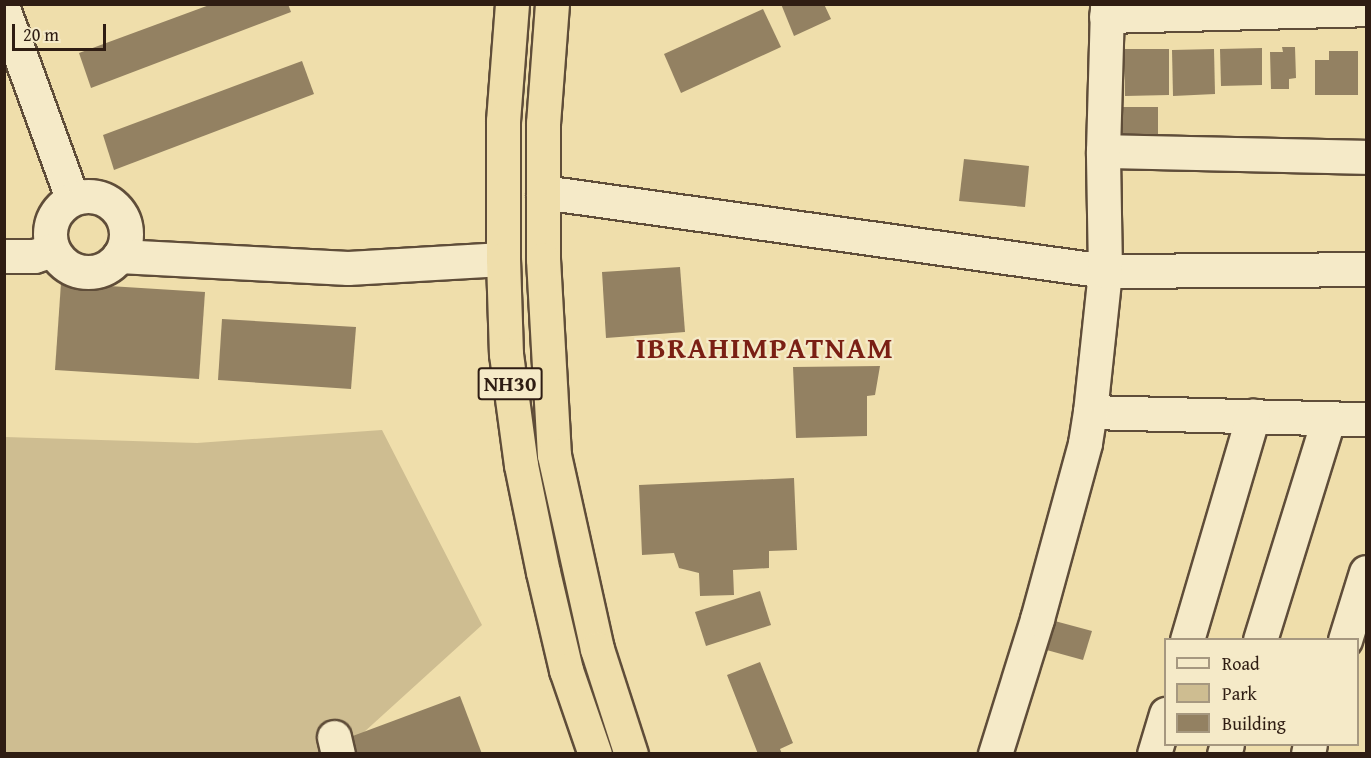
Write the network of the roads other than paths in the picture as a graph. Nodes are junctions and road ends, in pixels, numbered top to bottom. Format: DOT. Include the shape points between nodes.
graph roads {
  1 [pos="512,4"];
  2 [pos="552,4"];
  3 [pos="1366,9"];
  4 [pos="1106,10"];
  5 [pos="4,11"];
  6 [pos="1103,151"];
  7 [pos="1366,157"];
  8 [pos="543,192"];
  9 [pos="72,198"];
  10 [pos="53,250"];
  11 [pos="4,256"];
  12 [pos="119,256"];
  13 [pos="503,259"];
  14 [pos="1366,269"];
  15 [pos="1105,271"];
  16 [pos="1090,412"];
  17 [pos="1252,416"];
  18 [pos="1366,419"];
  19 [pos="1328,420"];
  20 [pos="1366,572"];
  21 [pos="1187,638"];
  22 [pos="1260,638"];
  23 [pos="1345,638"];
  24 [pos="617,708"];
  25 [pos="581,717"];
  26 [pos="1164,720"];
  27 [pos="595,753"];
  28 [pos="631,753"];
  29 [pos="995,753"];
  30 [pos="1154,753"];
  1 -- 13 [label="highway, NH30" via="503,121"];
  2 -- 8 [label="highway, NH30" via="543,123"];
  3 -- 4 [label="street"];
  4 -- 6 [label="street"];
  5 -- 9 [label="street"];
  6 -- 7 [label="street"];
  6 -- 15 [label="street"];
  8 -- 15 [label="street"];
  8 -- 24 [label="highway, NH30" via="546,350 554,455 594,637"];
  9 -- 10 [label="street" via="57,211 51,224"];
  9 -- 12 [label="street" via="92,195 116,207 126,230"];
  10 -- 11 [label="street" via="34,256"];
  10 -- 12 [label="street" via="60,261 84,272 97,271"];
  12 -- 13 [label="street" via="348,268"];
  13 -- 25 [label="highway, NH30" via="506,354 521,465 566,670"];
  14 -- 15 [label="street"];
  15 -- 16 [label="street"];
  16 -- 17 [label="street"];
  16 -- 29 [label="street" via="1037,619"];
  17 -- 19 [label="street"];
  17 -- 21 [label="street"];
  18 -- 19 [label="street"];
  19 -- 22 [label="street"];
  20 -- 23 [label="street"];
  24 -- 25 [label="highway"];
  24 -- 28 [label="highway, NH30"];
  25 -- 27 [label="highway, NH30"];
  26 -- 30 [label="street"];
}
